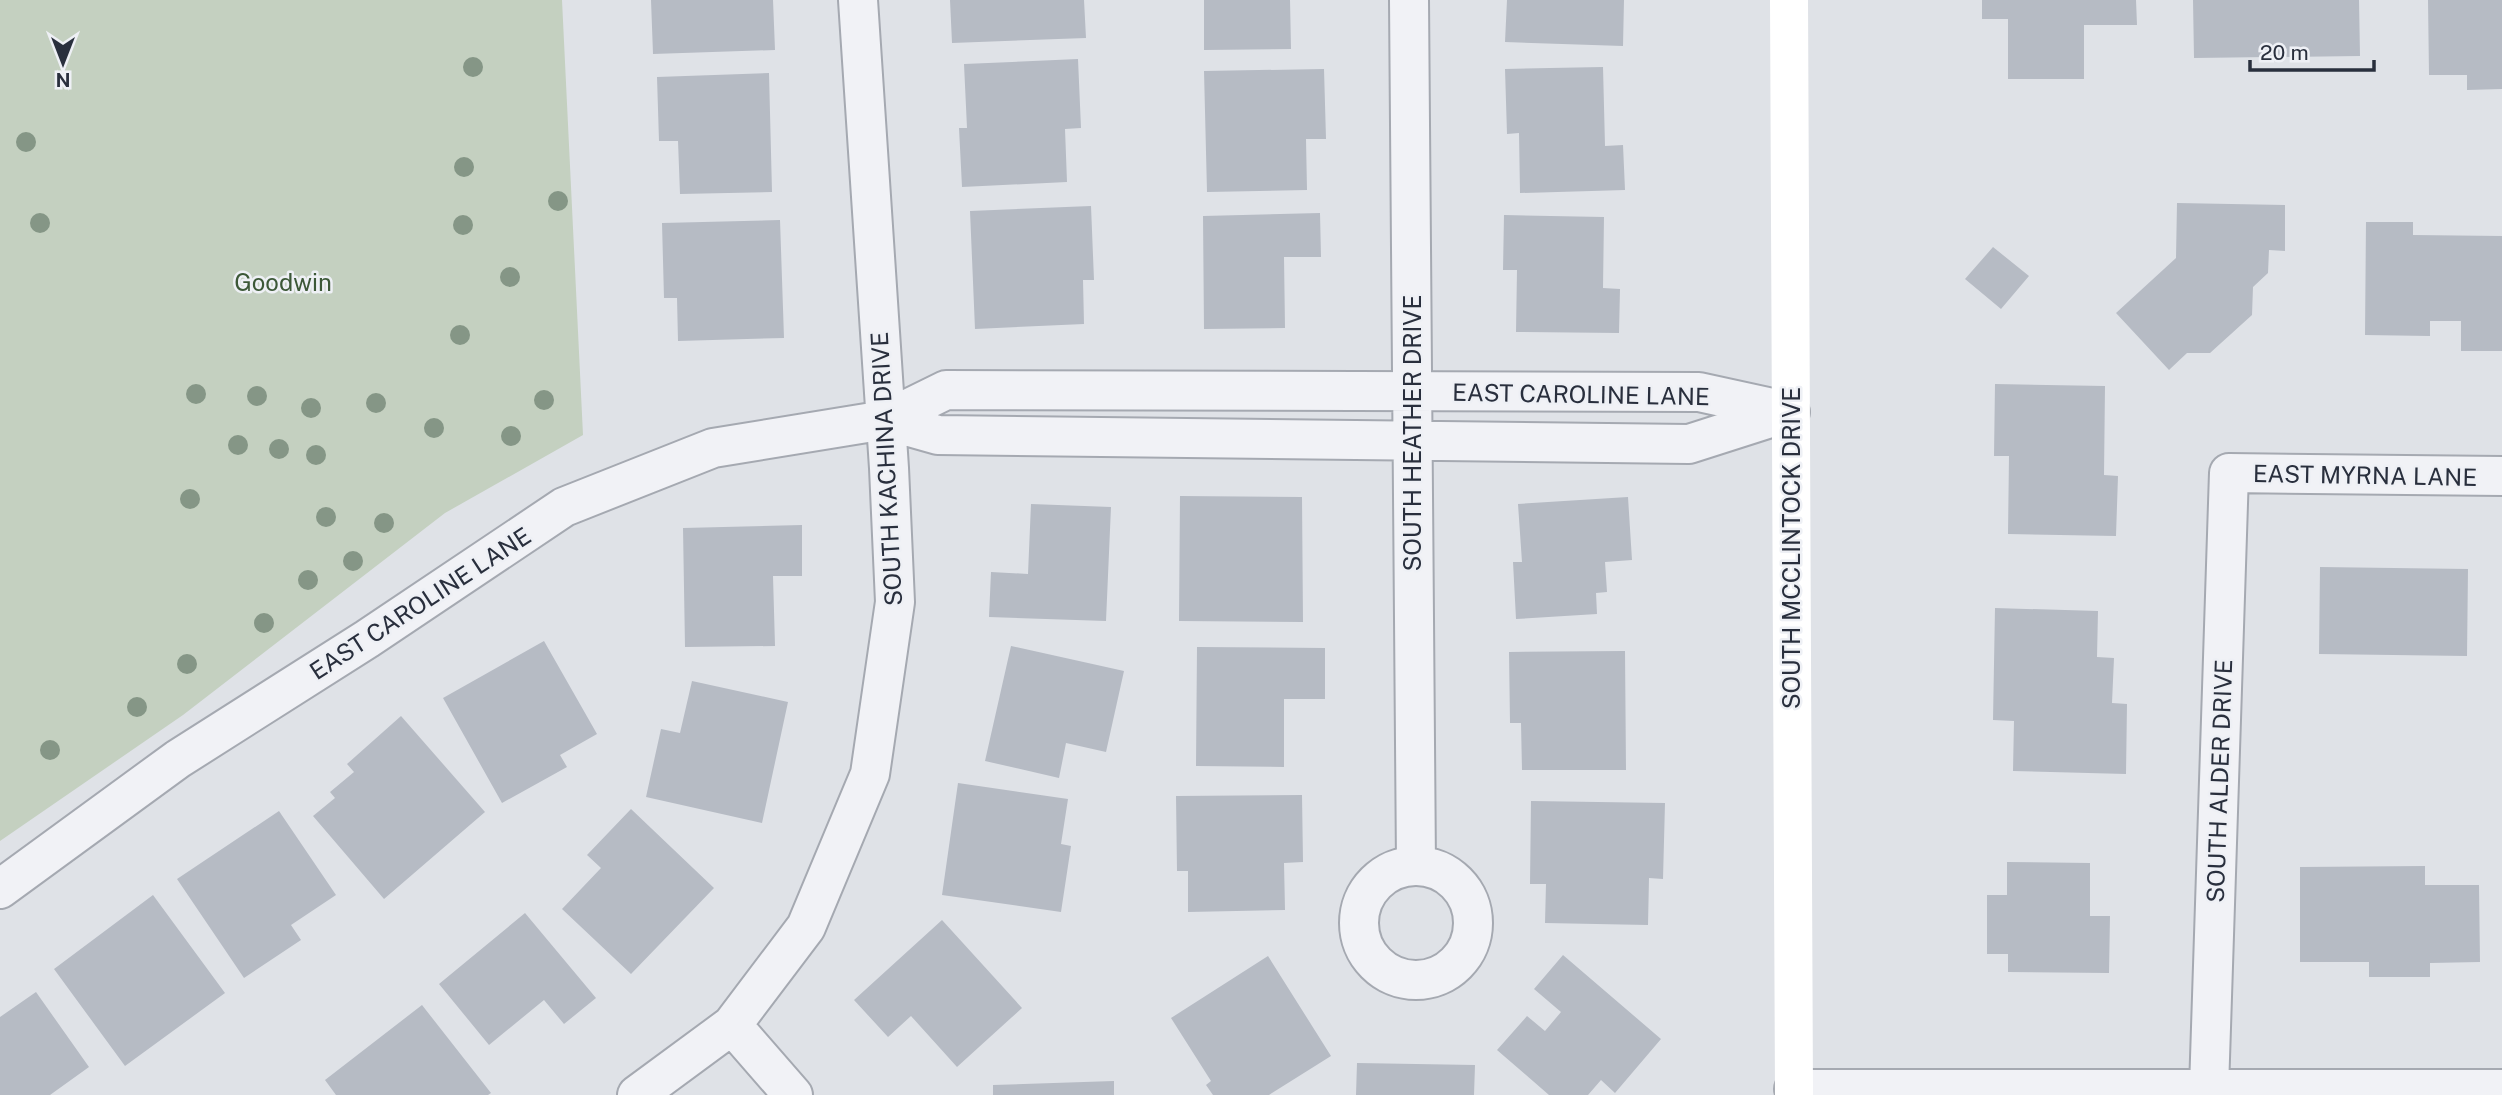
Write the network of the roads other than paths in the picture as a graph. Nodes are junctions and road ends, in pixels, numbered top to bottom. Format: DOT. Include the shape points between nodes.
graph roads {
  1 [pos="858,0"];
  2 [pos="1409,0"];
  3 [pos="1789,0"];
  4 [pos="1411,391"];
  5 [pos="1790,412"];
  6 [pos="885,420"];
  7 [pos="1412,441"];
  8 [pos="2229,473"];
  9 [pos="2502,476"];
  10 [pos="1416,866"];
  11 [pos="0,889"];
  12 [pos="732,1025"];
  13 [pos="2209,1089"];
  14 [pos="2502,1090"];
  15 [pos="1794,1092"];
  16 [pos="637,1095"];
  17 [pos="793,1095"];
  1 -- 6 [label="street, SOUTH KACHINA DRIVE"];
  2 -- 4 [label="street, SOUTH HEATHER DRIVE"];
  3 -- 5 [label="main road, SOUTH MCCLINTOCK DRIVE"];
  4 -- 5 [label="street, EAST CAROLINE LANE" via="1699,392"];
  4 -- 6 [label="street, EAST CAROLINE LANE" via="946,390"];
  4 -- 7 [label="street, SOUTH HEATHER DRIVE"];
  5 -- 7 [label="street, EAST CAROLINE LANE" via="1689,444"];
  5 -- 15 [label="main road, SOUTH MCCLINTOCK DRIVE"];
  6 -- 7 [label="street, EAST CAROLINE LANE" via="938,435"];
  6 -- 11 [label="street, EAST CAROLINE LANE" via="713,448 564,507 178,759"];
  6 -- 12 [label="street, SOUTH KACHINA DRIVE" via="895,602 870,774 806,927"];
  7 -- 10 [label="street, SOUTH HEATHER DRIVE"];
  8 -- 9 [label="street, EAST MYRNA LANE"];
  8 -- 13 [label="street, SOUTH ALDER DRIVE"];
  12 -- 16 [label="street, SOUTH KACHINA DRIVE"];
  12 -- 17 [label="street"];
  13 -- 14 [label="street"];
  13 -- 15 [label="street"];
}
